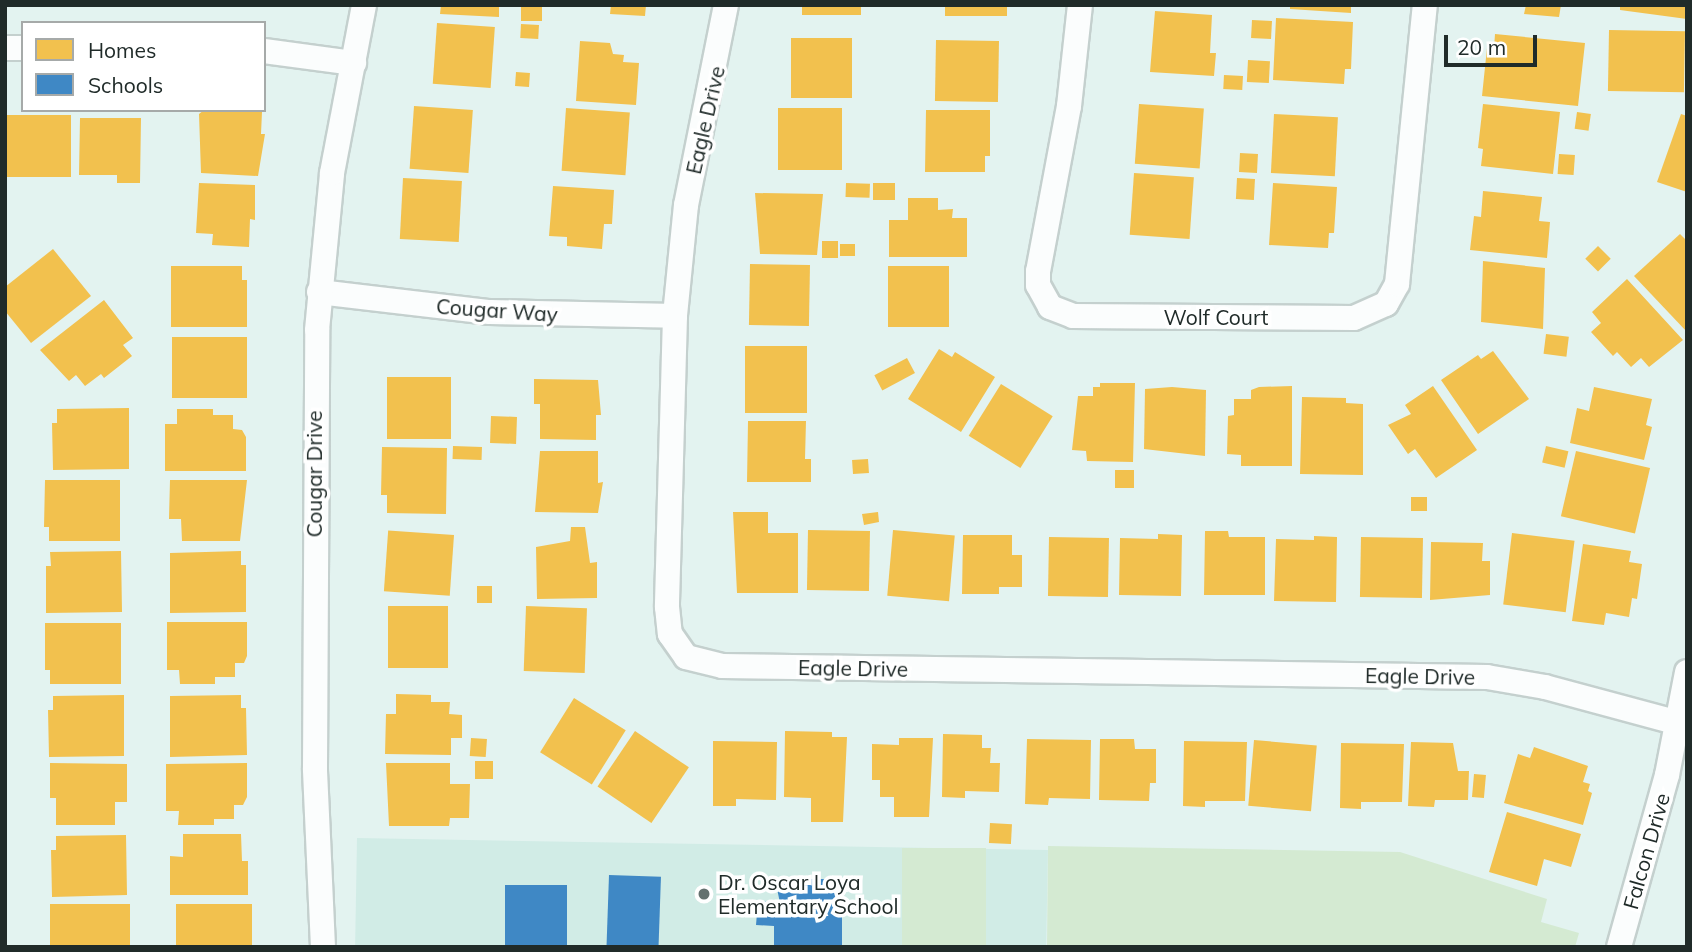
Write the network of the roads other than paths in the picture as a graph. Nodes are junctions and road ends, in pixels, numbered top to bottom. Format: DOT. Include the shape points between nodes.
graph roads {
  1 [pos="364,5"];
  2 [pos="726,5"];
  3 [pos="1080,5"];
  4 [pos="1425,5"];
  5 [pos="266,51"];
  6 [pos="354,63"];
  7 [pos="319,292"];
  8 [pos="675,316"];
  9 [pos="1687,672"];
  10 [pos="1678,723"];
  11 [pos="323,947"];
  12 [pos="1619,947"];
  1 -- 6 [label="street, Cougar Drive"];
  2 -- 8 [label="street, Eagle Drive" via="686,205"];
  3 -- 4 [label="street, Wolf Court" via="1065,131 1038,271 1038,285 1050,307 1073,316 1354,318 1386,304 1397,284"];
  5 -- 6 [label="street"];
  6 -- 7 [label="street, Cougar Drive" via="332,173"];
  7 -- 8 [label="street, Cougar Way" via="489,312"];
  7 -- 11 [label="street, Cougar Drive" via="313,466 315,755"];
  8 -- 10 [label="street, Eagle Drive" via="668,625 679,649 694,661 722,666 1487,677 1545,687"];
  9 -- 10 [label="street, Falcon Drive"];
  10 -- 12 [label="street, Falcon Drive"];
}
